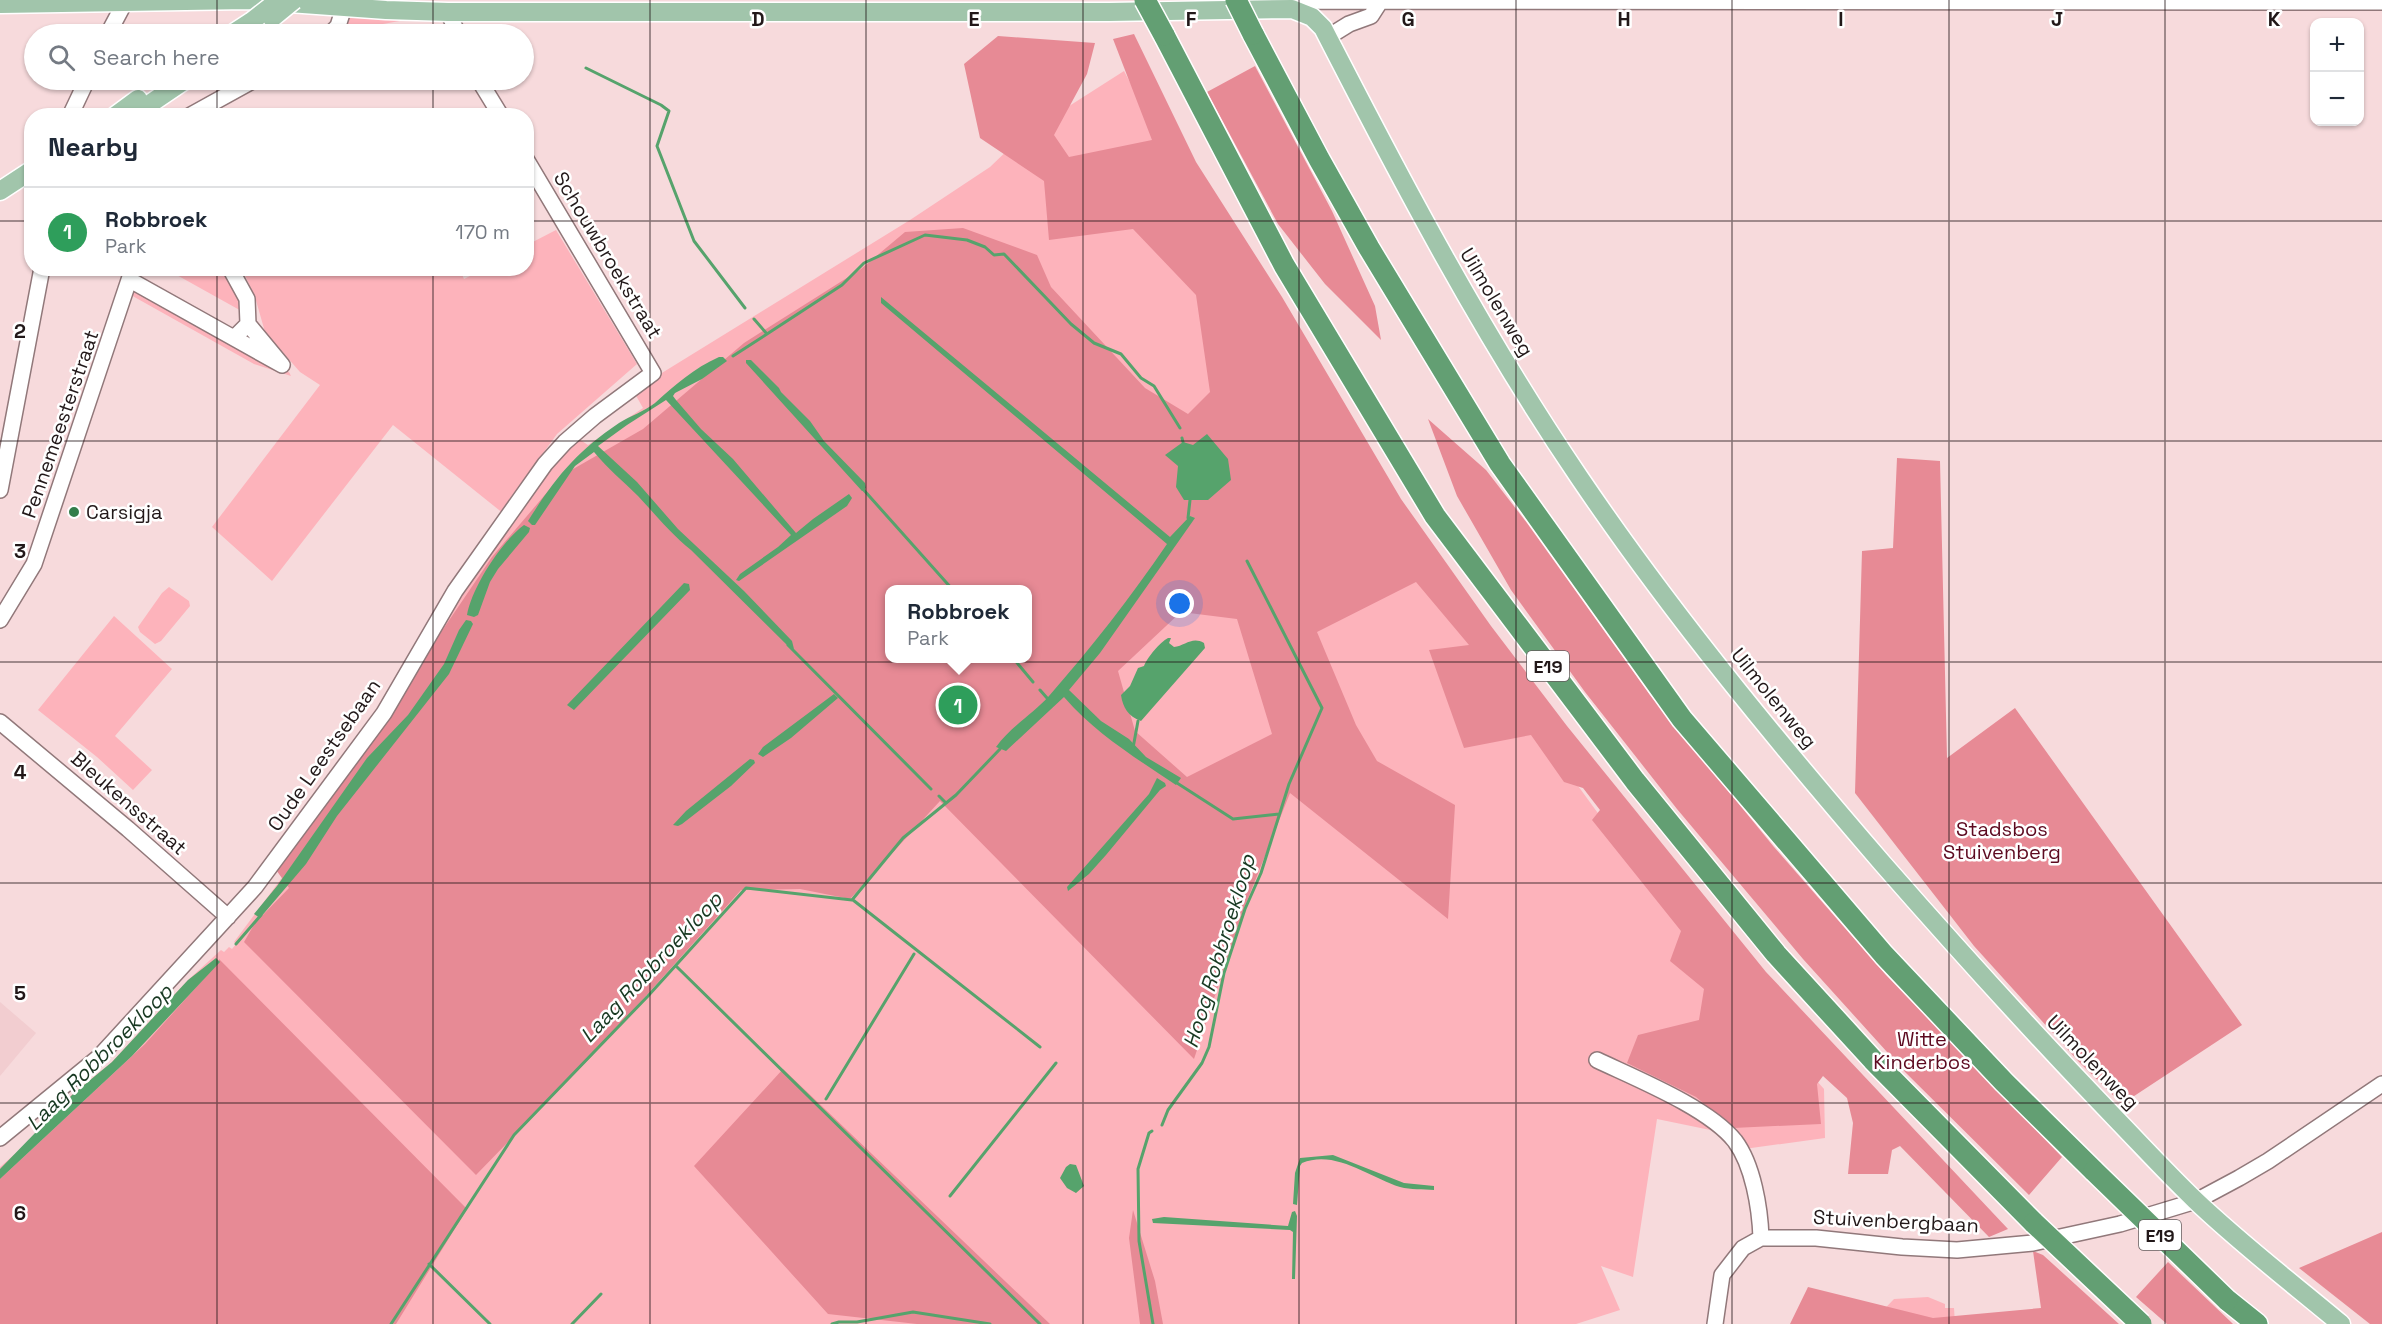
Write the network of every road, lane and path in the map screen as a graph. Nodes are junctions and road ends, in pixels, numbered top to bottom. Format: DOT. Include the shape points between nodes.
graph roads {
  1 [pos="279,0"];
  2 [pos="294,0"];
  3 [pos="1145,0"];
  4 [pos="1236,0"];
  5 [pos="125,2"];
  6 [pos="1380,2"];
  7 [pos="2382,2"];
  8 [pos="0,4"];
  9 [pos="387,5"];
  10 [pos="344,7"];
  11 [pos="1292,9"];
  12 [pos="448,12"];
  13 [pos="113,24"];
  14 [pos="258,24"];
  15 [pos="258,24"];
  16 [pos="339,24"];
  17 [pos="453,24"];
  18 [pos="1328,37"];
  19 [pos="82,90"];
  20 [pos="153,90"];
  21 [pos="170,90"];
  22 [pos="236,90"];
  23 [pos="485,90"];
  24 [pos="74,108"];
  25 [pos="127,108"];
  26 [pos="144,108"];
  27 [pos="203,108"];
  28 [pos="496,108"];
  29 [pos="534,172"];
  30 [pos="24,176"];
  31 [pos="24,185"];
  32 [pos="0,193"];
  33 [pos="40,276"];
  34 [pos="130,276"];
  35 [pos="134,276"];
  36 [pos="234,276"];
  37 [pos="248,324"];
  38 [pos="234,338"];
  39 [pos="653,373"];
  40 [pos="0,490"];
  41 [pos="0,620"];
  42 [pos="0,722"];
  43 [pos="228,917"];
  44 [pos="1597,1060"];
  45 [pos="2382,1084"];
  46 [pos="0,1138"];
  47 [pos="2196,1201"];
  48 [pos="1761,1238"];
  49 [pos="1715,1324"];
  50 [pos="2141,1324"];
  51 [pos="2258,1324"];
  52 [pos="2341,1324"];
  1 -- 14 [label="main road, bridge"];
  2 -- 15 [label="main road, bridge"];
  3 -- 50 [label="highway, E19, bridge" via="1284,265 1435,516 1635,781 1776,954 1873,1060 2034,1223"];
  4 -- 51 [label="highway, E19, bridge" via="1369,248 1500,464 1682,719 1884,955 2004,1082 2227,1300"];
  5 -- 8 [label="main road"];
  5 -- 10 [label="main road" via="247,0"];
  5 -- 13 [label="street"];
  6 -- 7 [label="street"];
  6 -- 11 [label="street" via="1300,1"];
  6 -- 18 [label="street" via="1371,16"];
  9 -- 10 [label="main road"];
  9 -- 12 [label="main road"];
  10 -- 16 [label="street"];
  11 -- 12 [label="main road"];
  11 -- 18 [label="main road, Uilmolenweg" via="1312,16"];
  12 -- 17 [label="street"];
  18 -- 47 [label="main road, Uilmolenweg" via="1418,212 1483,326 1578,476 1648,574 1812,782 1978,973"];
  19 -- 24 [label="street"];
  20 -- 25 [label="main road"];
  21 -- 26 [label="main road"];
  22 -- 27 [label="street"];
  23 -- 28 [label="street"];
  29 -- 39 [label="street, Schouwbroekstraat"];
  30 -- 32 [label="main road"];
  31 -- 32 [label="main road"];
  33 -- 40 [label="street"];
  34 -- 41 [label="street, Pennemeesterstraat" via="34,564"];
  35 -- 38 [label="street"];
  36 -- 37 [label="street" via="247,299"];
  37 -- 38 [label="street"];
  37 -- 38 [label="street" via="282,365"];
  39 -- 43 [label="street, Oude Leestsebaan" via="595,416 545,464 454,591 372,731"];
  42 -- 43 [label="street, Bleukensstraat"];
  43 -- 46 [label="street, Oude Leestsebaan" via="99,1057"];
  44 -- 48 [label="street" via="1698,1110 1736,1143 1756,1188"];
  45 -- 47 [label="street, Stuivenbergbaan" via="2268,1161"];
  47 -- 48 [label="street, Stuivenbergbaan" via="2094,1231 2033,1243 1957,1250 1816,1238"];
  47 -- 52 [label="main road, Uilmolenweg"];
  48 -- 49 [label="street" via="1743,1248 1722,1275"];
}
